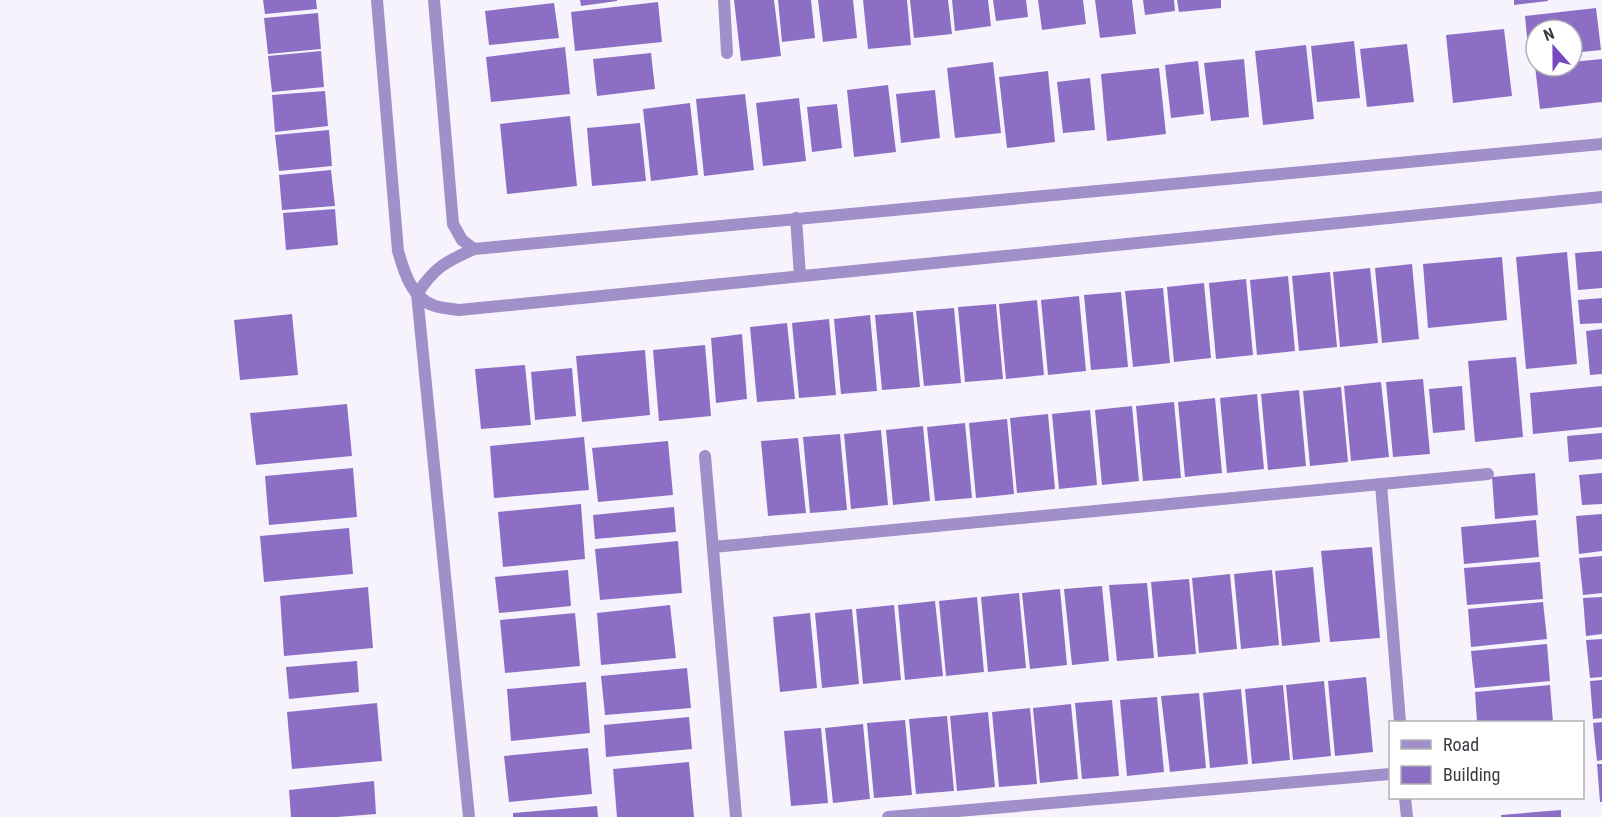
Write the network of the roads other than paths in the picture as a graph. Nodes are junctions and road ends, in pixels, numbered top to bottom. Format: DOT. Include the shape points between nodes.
graph roads {
  1 [pos="377,0"];
  2 [pos="434,0"];
  3 [pos="724,0"];
  4 [pos="727,53"];
  5 [pos="1602,144"];
  6 [pos="1602,197"];
  7 [pos="796,218"];
  8 [pos="474,249"];
  9 [pos="800,276"];
  10 [pos="417,294"];
  11 [pos="705,456"];
  12 [pos="1488,474"];
  13 [pos="1381,484"];
  14 [pos="713,547"];
  15 [pos="1400,721"];
  16 [pos="1389,774"];
  17 [pos="1405,799"];
  18 [pos="469,817"];
  19 [pos="735,817"];
  20 [pos="888,817"];
  21 [pos="1407,817"];
  1 -- 10 [label="street" via="398,252 404,273"];
  2 -- 8 [label="street" via="453,224 462,240"];
  3 -- 4 [label="street"];
  5 -- 7 [label="street"];
  6 -- 9 [label="street"];
  7 -- 8 [label="street"];
  7 -- 9 [label="street"];
  8 -- 10 [label="street" via="448,260 431,274"];
  9 -- 10 [label="street" via="459,310 432,305"];
  10 -- 18 [label="street"];
  11 -- 14 [label="street"];
  12 -- 13 [label="street"];
  13 -- 14 [label="street"];
  13 -- 15 [label="street"];
  14 -- 19 [label="street"];
  16 -- 20 [label="street"];
  17 -- 21 [label="street"];
}
